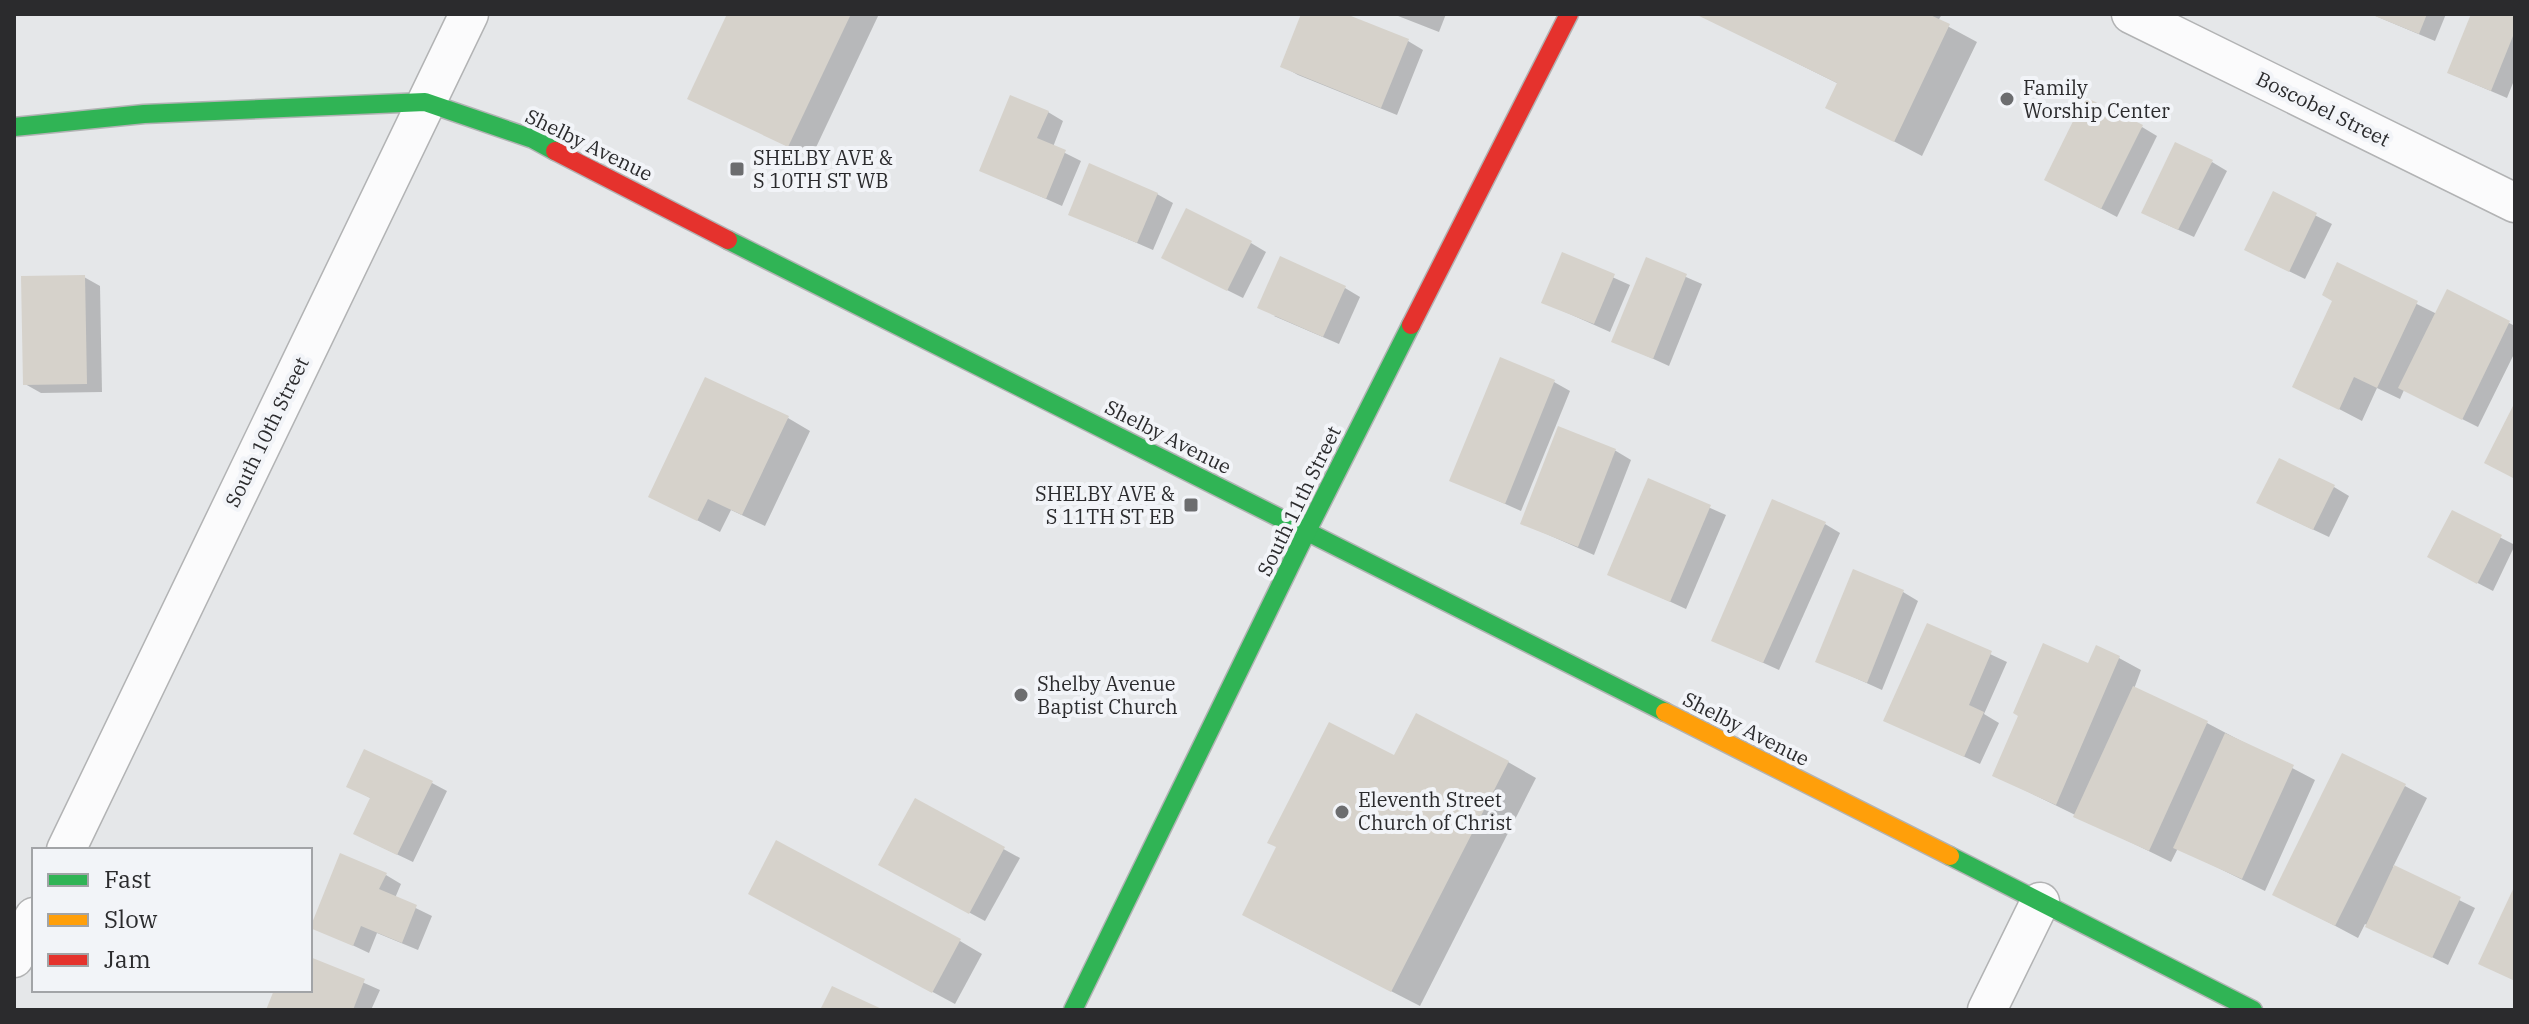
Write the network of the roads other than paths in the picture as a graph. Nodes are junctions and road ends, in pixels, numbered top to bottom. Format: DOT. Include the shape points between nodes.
graph roads {
  1 [pos="469,14"];
  2 [pos="1569,14"];
  3 [pos="2131,14"];
  4 [pos="425,102"];
  5 [pos="14,127"];
  6 [pos="2515,203"];
  7 [pos="1307,531"];
  8 [pos="67,848"];
  9 [pos="2040,902"];
  10 [pos="32,921"];
  11 [pos="14,958"];
  12 [pos="1073,1010"];
  13 [pos="1987,1010"];
  14 [pos="2253,1010"];
  1 -- 4 [label="street, South 10th Street"];
  2 -- 7 [label="street, South 11th Street"];
  3 -- 6 [label="street, Boscobel Street"];
  4 -- 5 [label="street, Shelby Avenue" via="144,114"];
  4 -- 7 [label="street, Shelby Avenue" via="533,139"];
  4 -- 8 [label="street, South 10th Street"];
  7 -- 9 [label="street, Shelby Avenue"];
  7 -- 12 [label="street, South 11th Street"];
  9 -- 13 [label="street"];
  9 -- 14 [label="street, Shelby Avenue"];
  10 -- 11 [label="street"];
}
